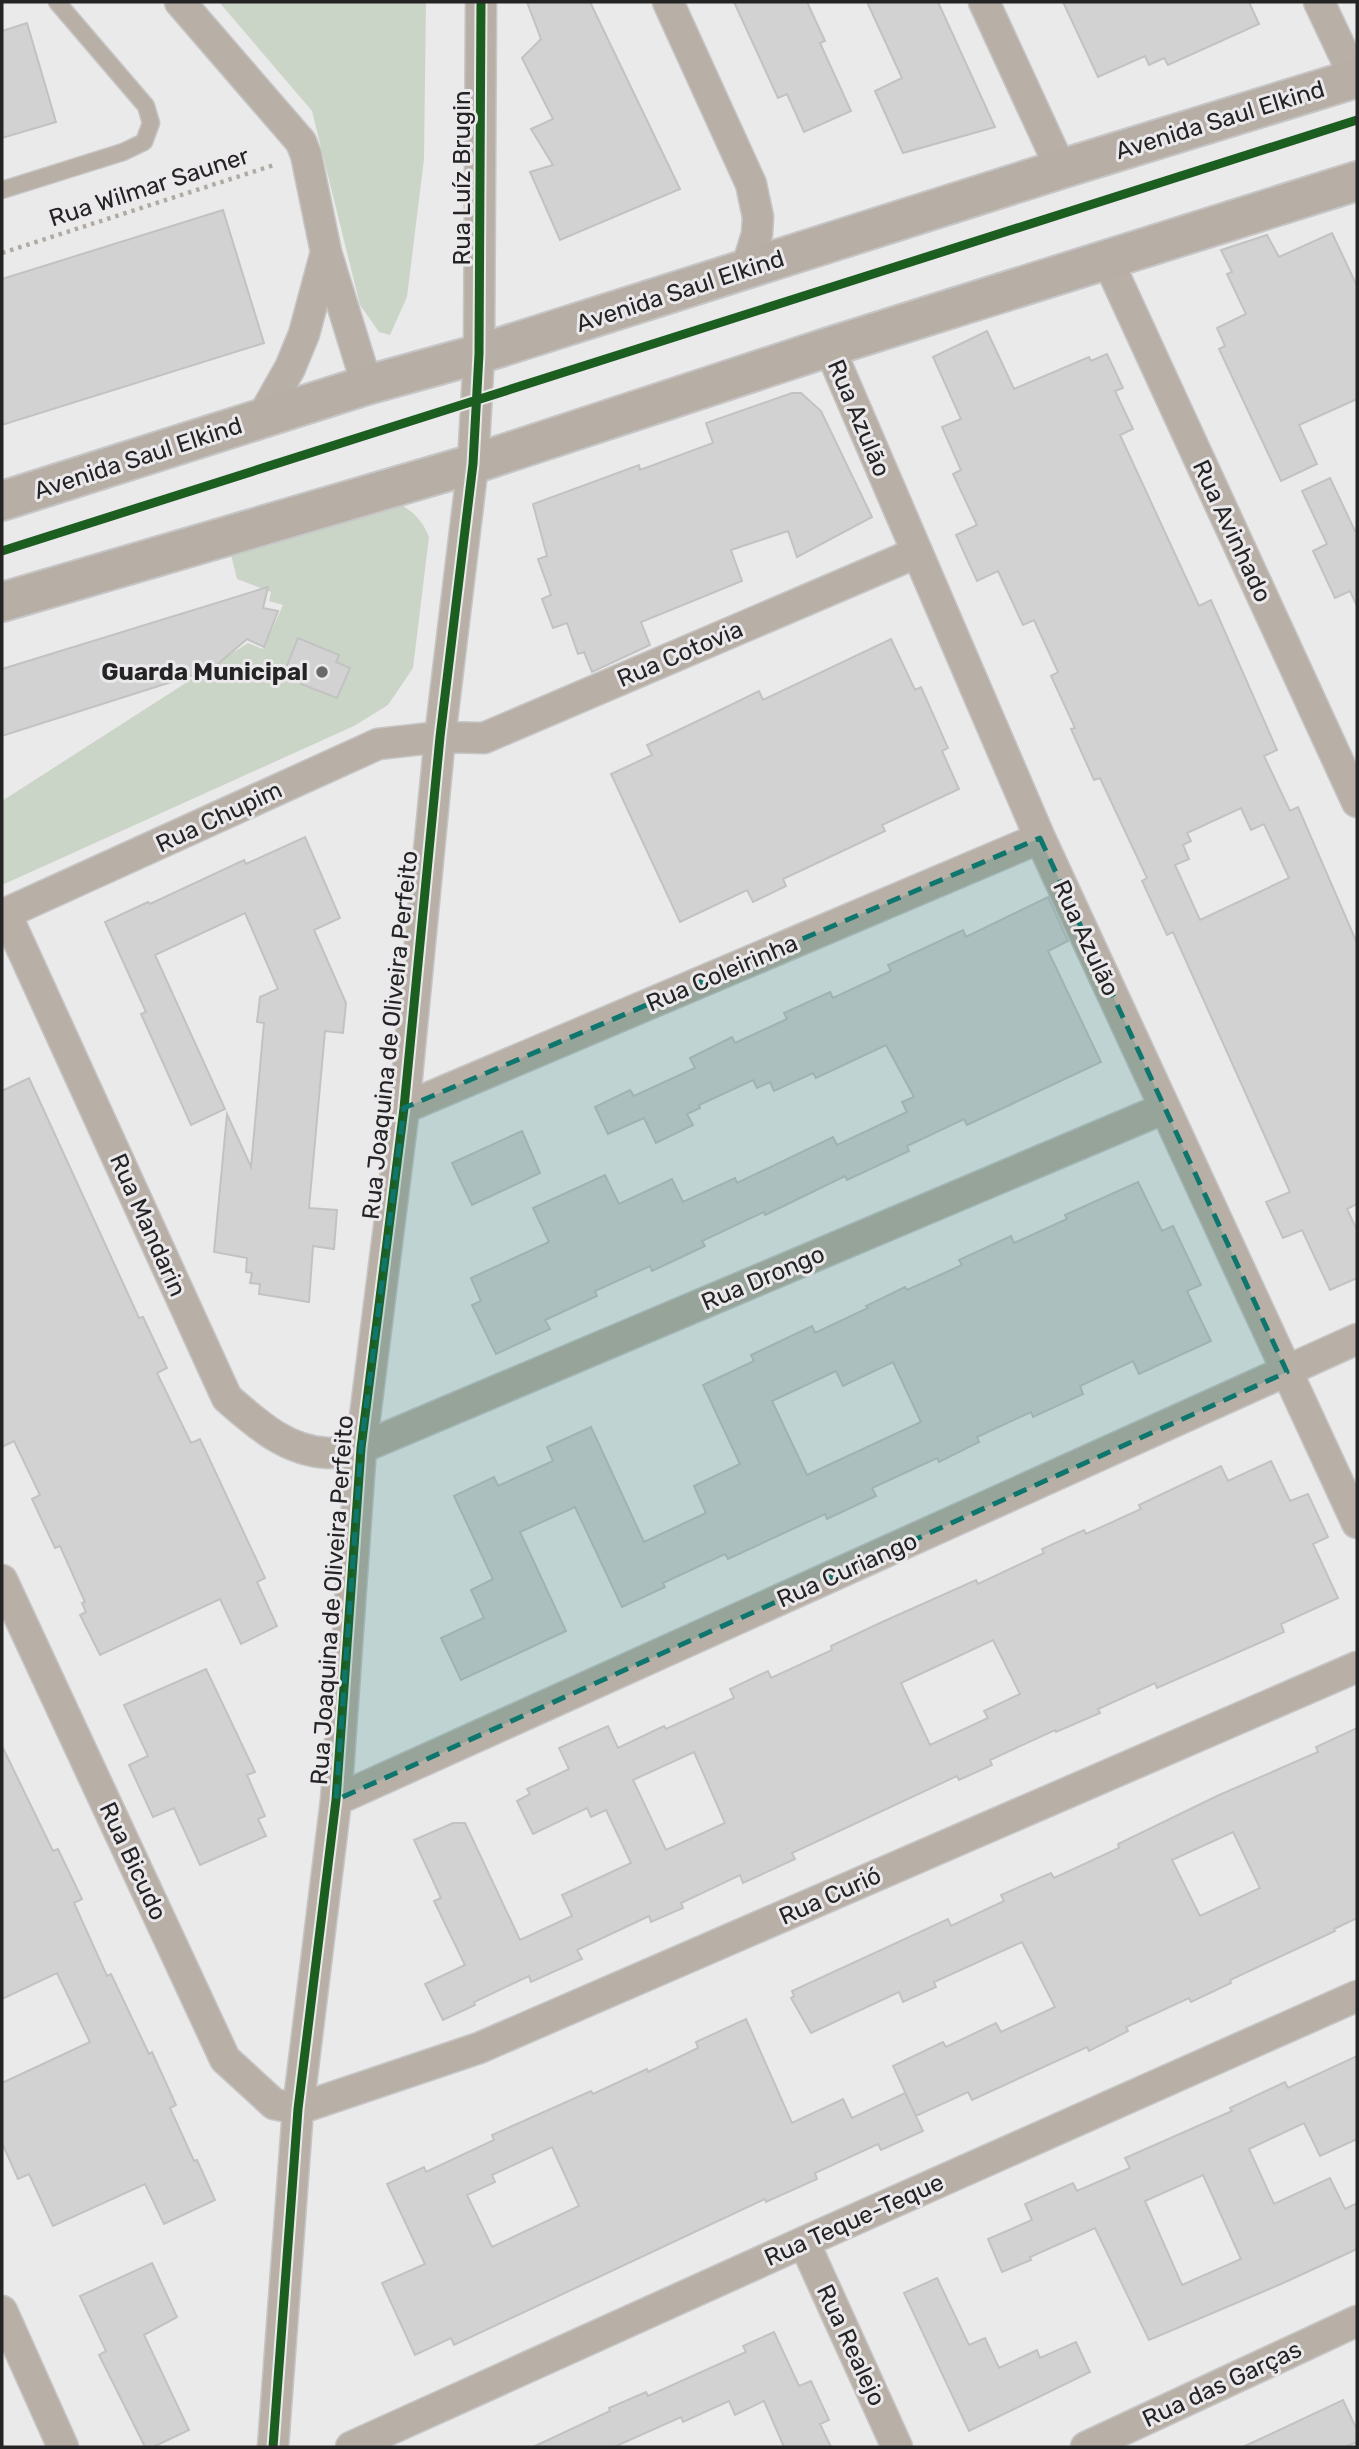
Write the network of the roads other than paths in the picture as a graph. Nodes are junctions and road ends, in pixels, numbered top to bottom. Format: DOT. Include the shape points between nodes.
graph roads {
  1 [pos="57,2"];
  2 [pos="180,2"];
  3 [pos="481,2"];
  4 [pos="667,2"];
  5 [pos="984,2"];
  6 [pos="1319,2"];
  7 [pos="1356,78"];
  8 [pos="1061,169"];
  9 [pos="1357,181"];
  10 [pos="2,190"];
  11 [pos="326,251"];
  12 [pos="1107,259"];
  13 [pos="746,270"];
  14 [pos="828,347"];
  15 [pos="480,354"];
  16 [pos="367,385"];
  17 [pos="261,419"];
  18 [pos="473,464"];
  19 [pos="2,501"];
  20 [pos="916,552"];
  21 [pos="2,601"];
  22 [pos="440,737"];
  23 [pos="1357,803"];
  24 [pos="1040,838"];
  25 [pos="4,914"];
  26 [pos="404,1108"];
  27 [pos="1165,1108"];
  28 [pos="1357,1339"];
  29 [pos="1287,1372"];
  30 [pos="361,1448"];
  31 [pos="1357,1523"];
  32 [pos="2,1580"];
  33 [pos="10,1618"];
  34 [pos="1357,1667"];
  35 [pos="336,1800"];
  36 [pos="1357,1996"];
  37 [pos="298,2109"];
  38 [pos="804,2242"];
  39 [pos="2,2311"];
  40 [pos="1357,2321"];
  41 [pos="63,2447"];
  42 [pos="273,2447"];
  43 [pos="351,2447"];
  44 [pos="897,2447"];
  45 [pos="1086,2447"];
  1 -- 10 [label="lane" via="146,106 149,133 144,142 123,152"];
  2 -- 11 [label="street" via="301,142"];
  3 -- 15 [label="street, Rua Luíz Brugin"];
  4 -- 13 [label="street" via="751,184 758,217"];
  5 -- 8 [label="street"];
  6 -- 7 [label="street"];
  7 -- 8 [label="main road, Avenida Saul Elkind"];
  8 -- 13 [label="main road, Avenida Saul Elkind"];
  9 -- 12 [label="main road"];
  11 -- 16 [label="street"];
  11 -- 17 [label="street" via="304,334"];
  12 -- 14 [label="main road"];
  12 -- 23 [label="street, Rua Avinhado"];
  13 -- 15 [label="main road, Avenida Saul Elkind"];
  14 -- 18 [label="main road"];
  14 -- 20 [label="street, Rua Azulão"];
  15 -- 16 [label="main road, Avenida Saul Elkind"];
  15 -- 18 [label="street, Rua Luíz Brugin"];
  16 -- 17 [label="main road, Avenida Saul Elkind"];
  17 -- 19 [label="main road, Avenida Saul Elkind"];
  18 -- 21 [label="main road"];
  18 -- 22 [label="street, Rua Joaquina de Oliveira Perfeito"];
  20 -- 22 [label="street, Rua Cotovia" via="484,738"];
  20 -- 24 [label="street, Rua Azulão"];
  22 -- 25 [label="street, Rua Chupim" via="378,744"];
  22 -- 26 [label="street, Rua Joaquina de Oliveira Perfeito"];
  24 -- 26 [label="street, Rua Coleirinha"];
  24 -- 27 [label="street, Rua Azulão"];
  25 -- 30 [label="street, Rua Mandarin" via="227,1398 263,1430 298,1448 330,1453"];
  26 -- 30 [label="street, Rua Joaquina de Oliveira Perfeito"];
  27 -- 29 [label="street, Rua Azulão"];
  27 -- 30 [label="street, Rua Drongo"];
  28 -- 29 [label="street, Rua Curiango"];
  29 -- 31 [label="street, Rua Azulão"];
  29 -- 35 [label="street, Rua Curiango"];
  30 -- 35 [label="street, Rua Joaquina de Oliveira Perfeito"];
  32 -- 33 [label="street, Rua Bicudo"];
  33 -- 37 [label="street, Rua Bicudo" via="225,2059 274,2104"];
  34 -- 37 [label="street, Rua Curió" via="479,2049"];
  35 -- 37 [label="street, Rua Joaquina de Oliveira Perfeito"];
  36 -- 38 [label="street, Rua Teque-Teque"];
  37 -- 42 [label="street, Rua Joaquina de Oliveira Perfeito"];
  38 -- 43 [label="street, Rua Teque-Teque"];
  38 -- 44 [label="street, Rua Realejo"];
  39 -- 41 [label="street"];
  40 -- 45 [label="street, Rua das Garças"];
}
